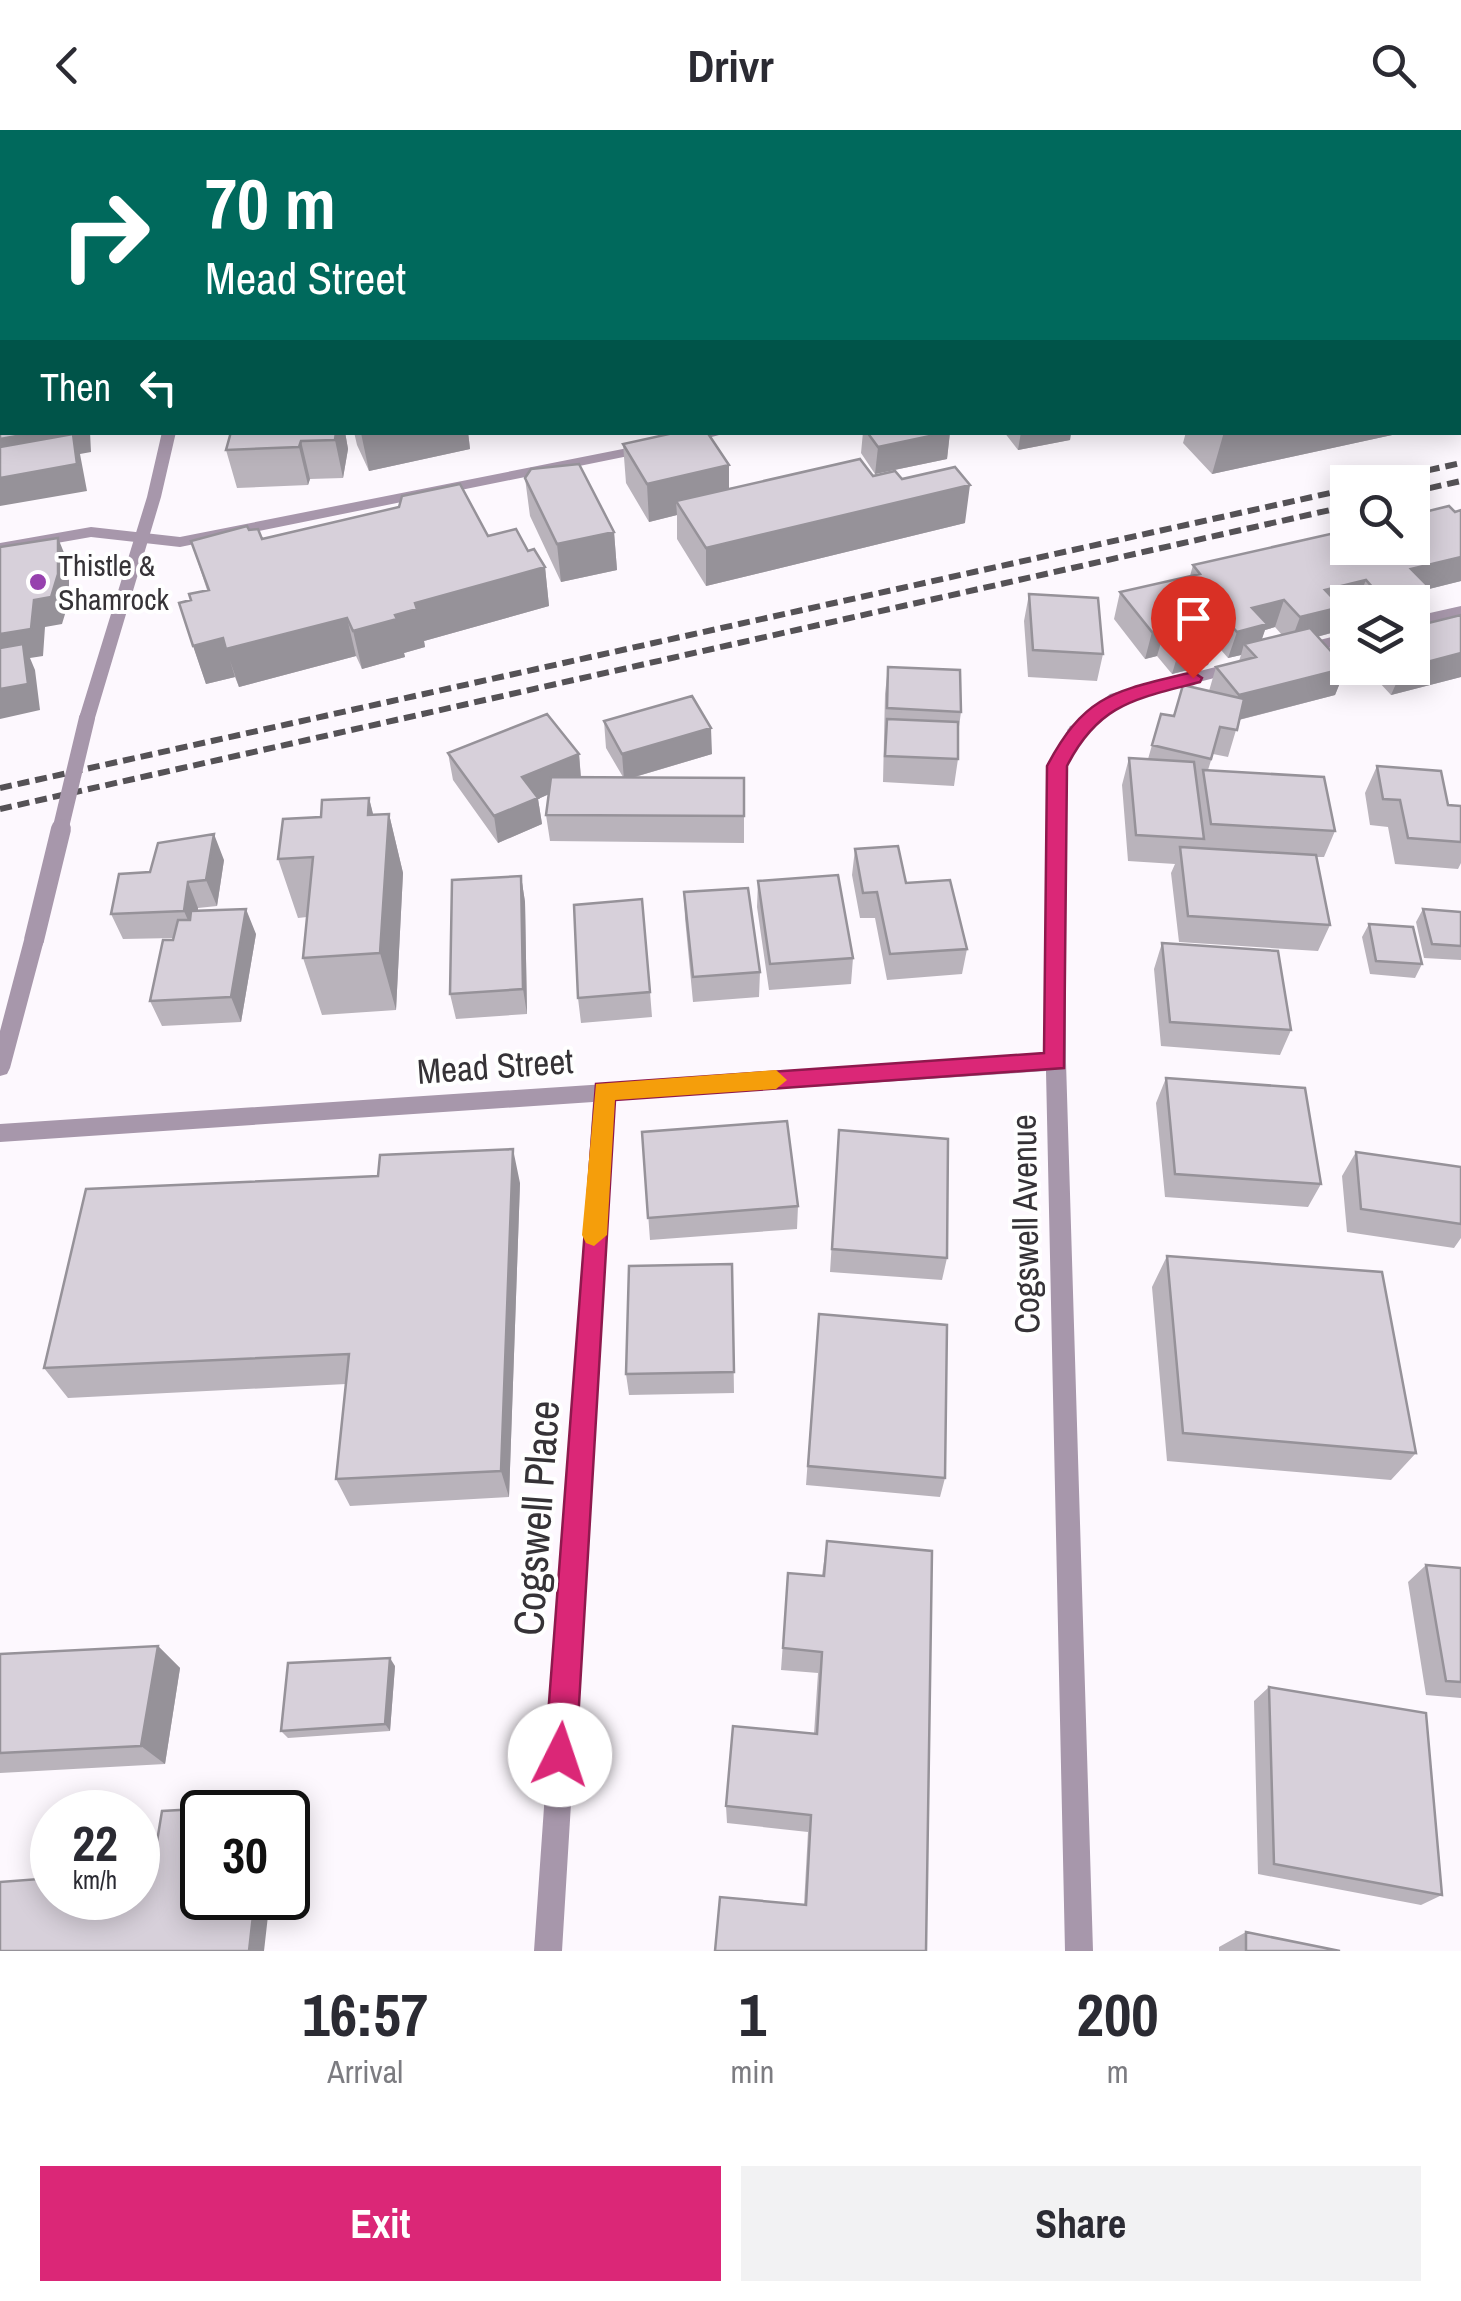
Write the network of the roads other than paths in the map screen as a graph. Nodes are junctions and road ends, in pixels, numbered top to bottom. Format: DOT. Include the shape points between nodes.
graph roads {
  1 [pos="168,435"];
  2 [pos="708,435"];
  3 [pos="139,536"];
  4 [pos="0,548"];
  5 [pos="1461,611"];
  6 [pos="1430,618"];
  7 [pos="1330,643"];
  8 [pos="1290,653"];
  9 [pos="1251,663"];
  10 [pos="1056,1062"];
  11 [pos="0,1068"];
  12 [pos="604,1091"];
  13 [pos="0,1133"];
  14 [pos="548,1951"];
  15 [pos="1079,1951"];
  1 -- 3 [label="street"];
  2 -- 3 [label="street" via="196,539"];
  3 -- 4 [label="street" via="92,532"];
  3 -- 11 [label="street, bridge"];
  5 -- 6 [label="street"];
  7 -- 8 [label="street"];
  9 -- 10 [label="street, Cogswell Avenue" via="1116,698 1076,730 1057,766"];
  10 -- 12 [label="street, Mead Street"];
  10 -- 15 [label="street, Cogswell Avenue"];
  12 -- 13 [label="street, Mead Street"];
  12 -- 14 [label="street, Cogswell Place"];
}
